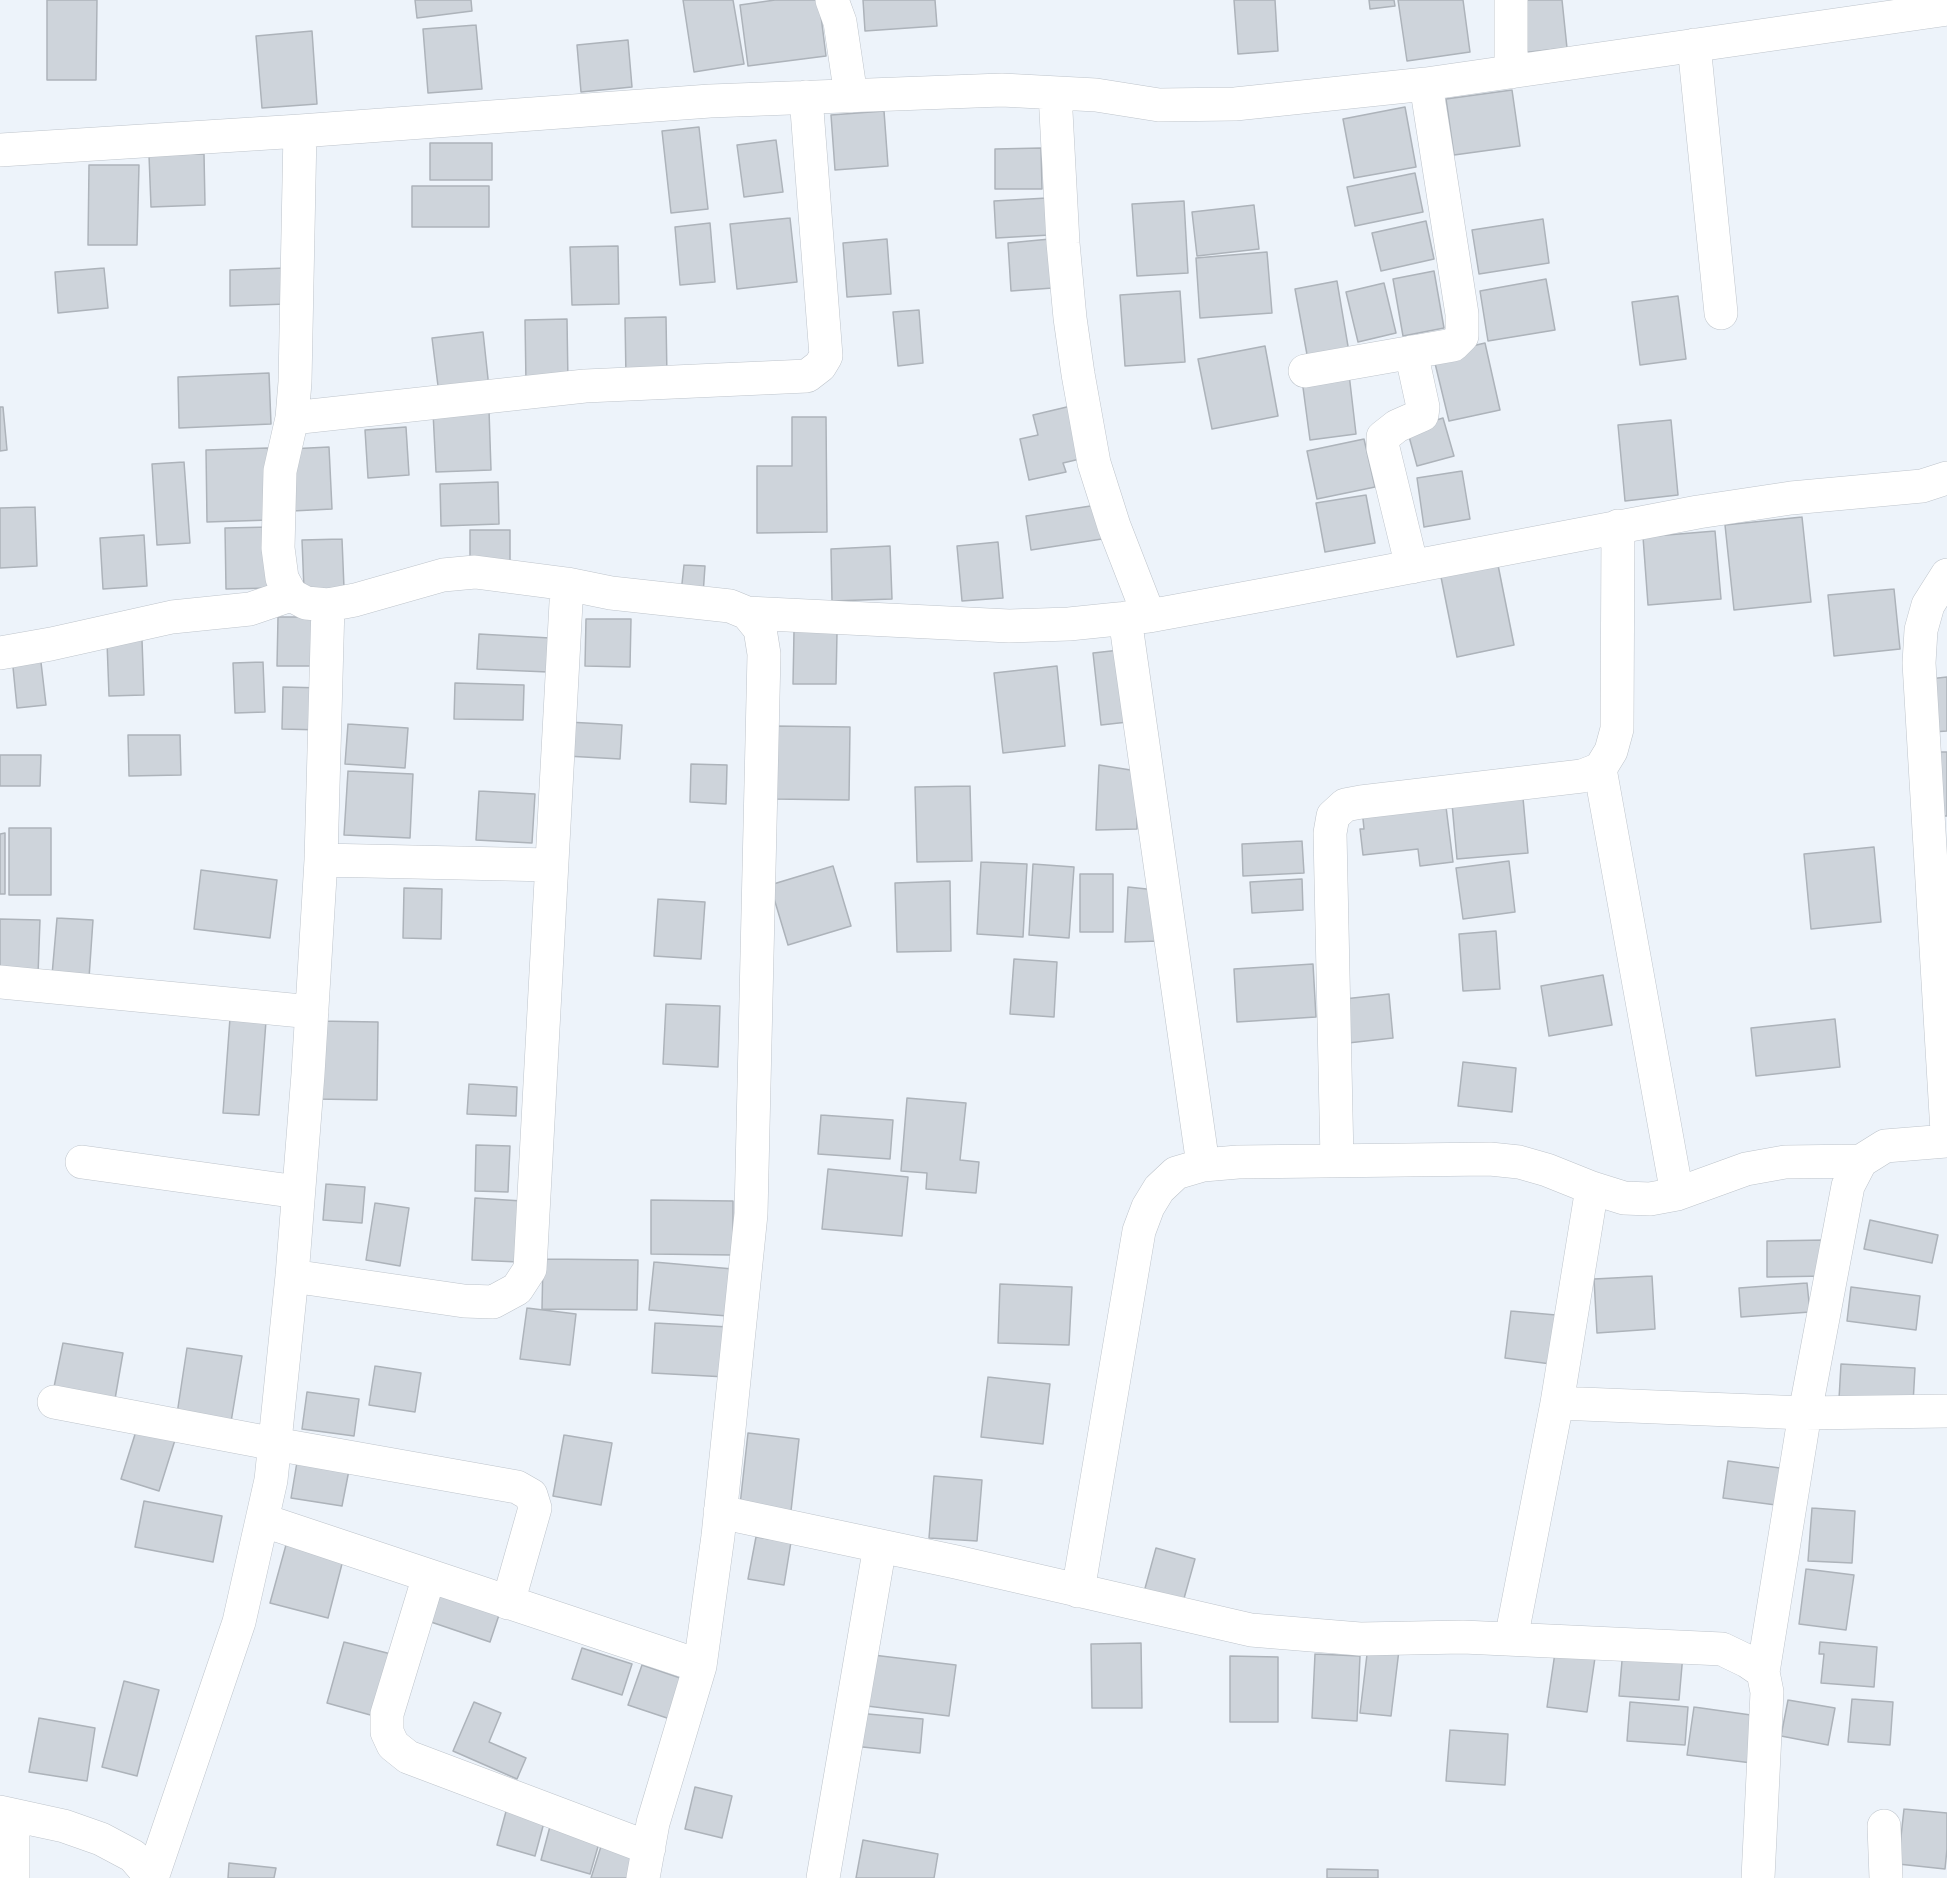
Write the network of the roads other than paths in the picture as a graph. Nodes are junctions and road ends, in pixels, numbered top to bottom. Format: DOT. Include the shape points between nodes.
graph roads {
  1 [pos="832,0"];
  2 [pos="1511,0"];
  3 [pos="1947,9"];
  4 [pos="1694,45"];
  5 [pos="1511,72"];
  6 [pos="1426,84"];
  7 [pos="1055,93"];
  8 [pos="851,96"];
  9 [pos="806,98"];
  10 [pos="300,131"];
  11 [pos="0,150"];
  12 [pos="1721,313"];
  13 [pos="1411,352"];
  14 [pos="1305,371"];
  15 [pos="292,418"];
  16 [pos="1947,478"];
  17 [pos="1618,526"];
  18 [pos="1412,567"];
  19 [pos="1946,578"];
  20 [pos="567,584"];
  21 [pos="291,595"];
  22 [pos="328,605"];
  23 [pos="747,613"];
  24 [pos="1137,617"];
  25 [pos="0,653"];
  26 [pos="1600,769"];
  27 [pos="321,860"];
  28 [pos="552,865"];
  29 [pos="0,982"];
  30 [pos="312,1011"];
  31 [pos="1947,1132"];
  32 [pos="1947,1141"];
  33 [pos="1337,1160"];
  34 [pos="82,1161"];
  35 [pos="1861,1161"];
  36 [pos="1203,1164"];
  37 [pos="1592,1188"];
  38 [pos="298,1192"];
  39 [pos="1677,1194"];
  40 [pos="292,1276"];
  41 [pos="54,1402"];
  42 [pos="1557,1402"];
  43 [pos="1947,1411"];
  44 [pos="1805,1413"];
  45 [pos="275,1444"];
  46 [pos="720,1512"];
  47 [pos="262,1520"];
  48 [pos="880,1546"];
  49 [pos="429,1576"];
  50 [pos="1078,1591"];
  51 [pos="508,1603"];
  52 [pos="1511,1639"];
  53 [pos="700,1666"];
  54 [pos="1763,1672"];
  55 [pos="6,1813"];
  56 [pos="1884,1826"];
  57 [pos="646,1863"];
  58 [pos="13,1878"];
  59 [pos="152,1878"];
  60 [pos="823,1878"];
  61 [pos="1758,1878"];
  62 [pos="1886,1878"];
  1 -- 8 [label="street" via="840,22"];
  2 -- 5 [label="street"];
  3 -- 4 [label="street"];
  4 -- 5 [label="street"];
  4 -- 12 [label="street"];
  5 -- 6 [label="street"];
  6 -- 7 [label="street" via="1235,105 1159,105"];
  6 -- 13 [label="street" via="1464,328 1453,345"];
  7 -- 8 [label="street" via="1002,90"];
  7 -- 24 [label="street" via="1063,243 1078,374 1094,463"];
  8 -- 9 [label="street"];
  9 -- 10 [label="street" via="710,101"];
  9 -- 15 [label="street" via="826,356 807,376 585,386"];
  10 -- 11 [label="street"];
  10 -- 15 [label="street"];
  13 -- 14 [label="street"];
  13 -- 18 [label="street" via="1422,415 1383,437 1383,448"];
  15 -- 21 [label="street" via="280,471 278,548 282,578"];
  16 -- 17 [label="street" via="1922,486 1791,498"];
  17 -- 18 [label="street"];
  17 -- 26 [label="street" via="1617,729 1611,751"];
  18 -- 24 [label="street"];
  19 -- 31 [label="street" via="1928,605 1921,630 1919,663"];
  20 -- 22 [label="street" via="475,572 443,575"];
  20 -- 23 [label="street" via="611,593 730,606"];
  20 -- 28 [label="street"];
  21 -- 22 [label="street" via="306,603"];
  21 -- 25 [label="street" via="250,609 172,618"];
  22 -- 27 [label="street"];
  23 -- 24 [label="street" via="1009,626"];
  23 -- 46 [label="street" via="759,629 764,654 751,1214"];
  24 -- 36 [label="street"];
  26 -- 33 [label="street" via="1582,776 1361,802 1346,805 1333,816 1330,833"];
  26 -- 39 [label="street"];
  27 -- 28 [label="street"];
  27 -- 30 [label="street"];
  28 -- 40 [label="street" via="530,1269 517,1289 493,1302"];
  29 -- 30 [label="street"];
  30 -- 38 [label="street"];
  32 -- 35 [label="street" via="1885,1146"];
  33 -- 36 [label="street"];
  33 -- 37 [label="street" via="1519,1162"];
  34 -- 38 [label="street"];
  35 -- 39 [label="street" via="1766,1165"];
  35 -- 44 [label="street" via="1848,1186"];
  36 -- 50 [label="street" via="1176,1173 1159,1189 1139,1231"];
  37 -- 39 [label="street" via="1624,1198"];
  37 -- 42 [label="street"];
  38 -- 40 [label="street"];
  40 -- 45 [label="street"];
  41 -- 45 [label="street"];
  42 -- 44 [label="street"];
  42 -- 52 [label="street"];
  43 -- 44 [label="street"];
  44 -- 54 [label="street"];
  45 -- 47 [label="street"];
  45 -- 51 [label="street" via="517,1487 531,1495 536,1508"];
  46 -- 48 [label="street"];
  46 -- 53 [label="street"];
  47 -- 49 [label="street"];
  47 -- 59 [label="street" via="239,1622"];
  48 -- 50 [label="street"];
  48 -- 60 [label="street"];
  49 -- 51 [label="street"];
  49 -- 57 [label="street" via="387,1714 387,1732 393,1745 408,1757"];
  50 -- 52 [label="street" via="1251,1630 1360,1639"];
  51 -- 53 [label="street"];
  52 -- 54 [label="street" via="1722,1649"];
  53 -- 57 [label="street" via="653,1823"];
  54 -- 61 [label="street" via="1767,1692"];
  55 -- 58 [label="street"];
  55 -- 59 [label="street" via="101,1839 133,1856"];
  56 -- 62 [label="street"];
}
